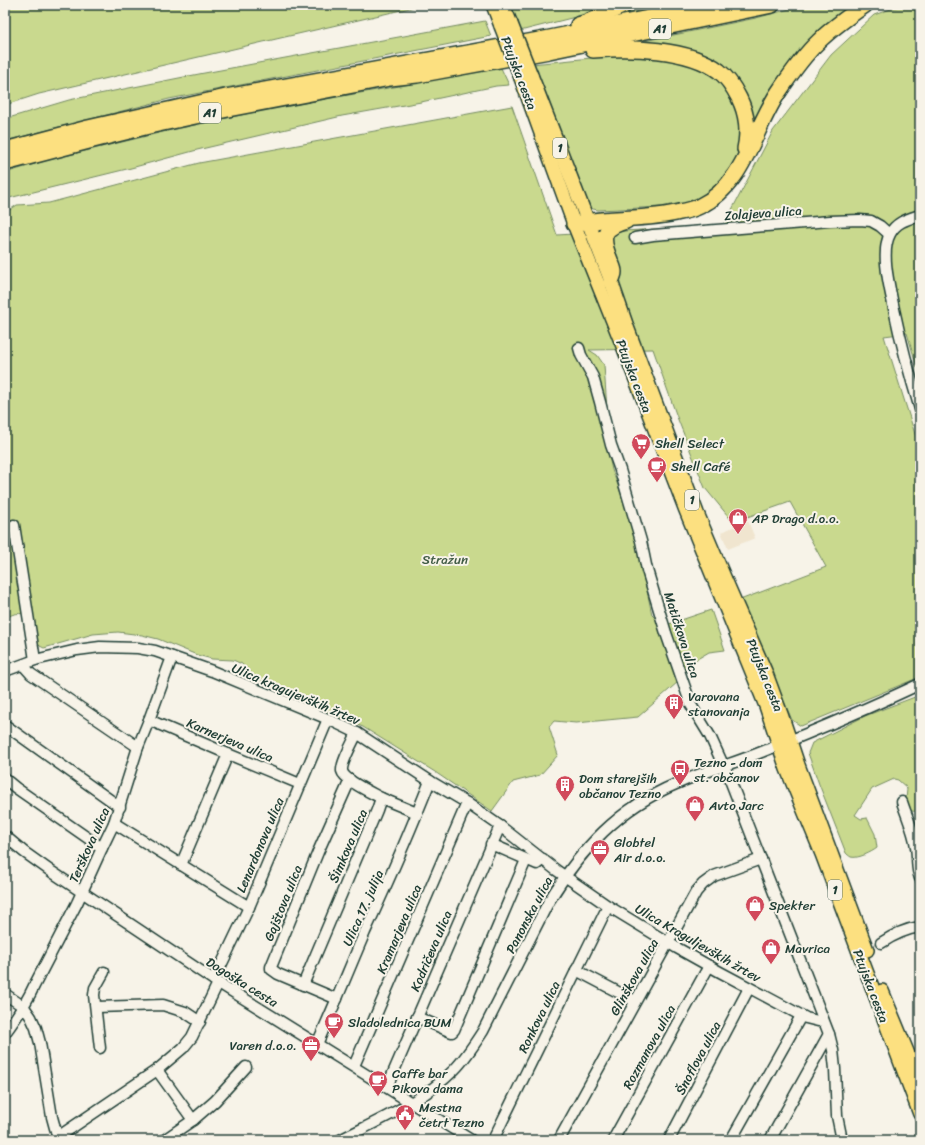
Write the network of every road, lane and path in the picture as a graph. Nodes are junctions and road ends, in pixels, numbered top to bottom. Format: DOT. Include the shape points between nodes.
graph roads {
  1 [pos="493,5"];
  2 [pos="503,5"];
  3 [pos="625,5"];
  4 [pos="713,5"];
  5 [pos="772,5"];
  6 [pos="865,5"];
  7 [pos="506,25"];
  8 [pos="547,45"];
  9 [pos="5,150"];
  10 [pos="743,161"];
  11 [pos="5,163"];
  12 [pos="920,215"];
  13 [pos="638,218"];
  14 [pos="581,222"];
  15 [pos="889,234"];
  16 [pos="635,238"];
  17 [pos="611,281"];
  18 [pos="579,348"];
  19 [pos="920,409"];
  20 [pos="14,525"];
  21 [pos="172,657"];
  22 [pos="35,660"];
  23 [pos="23,665"];
  24 [pos="5,671"];
  25 [pos="920,684"];
  26 [pos="328,719"];
  27 [pos="149,720"];
  28 [pos="5,725"];
  29 [pos="357,733"];
  30 [pos="784,743"];
  31 [pos="138,747"];
  32 [pos="228,754"];
  33 [pos="723,766"];
  34 [pos="5,780"];
  35 [pos="350,780"];
  36 [pos="430,781"];
  37 [pos="300,784"];
  38 [pos="381,798"];
  39 [pos="902,802"];
  40 [pos="467,803"];
  41 [pos="120,807"];
  42 [pos="417,813"];
  43 [pos="114,823"];
  44 [pos="500,826"];
  45 [pos="5,836"];
  46 [pos="491,844"];
  47 [pos="102,848"];
  48 [pos="542,859"];
  49 [pos="761,859"];
  50 [pos="526,860"];
  51 [pos="181,865"];
  52 [pos="565,876"];
  53 [pos="920,878"];
  54 [pos="82,892"];
  55 [pos="608,906"];
  56 [pos="248,907"];
  57 [pos="920,927"];
  58 [pos="668,942"];
  59 [pos="881,943"];
  60 [pos="709,966"];
  61 [pos="576,970"];
  62 [pos="104,972"];
  63 [pos="216,981"];
  64 [pos="304,985"];
  65 [pos="749,988"];
  66 [pos="5,994"];
  67 [pos="337,999"];
  68 [pos="635,1001"];
  69 [pos="24,1007"];
  70 [pos="96,1007"];
  71 [pos="801,1016"];
  72 [pos="417,1017"];
  73 [pos="823,1019"];
  74 [pos="200,1022"];
  75 [pos="5,1033"];
  76 [pos="829,1034"];
  77 [pos="316,1044"];
  78 [pos="100,1048"];
  79 [pos="354,1066"];
  80 [pos="246,1067"];
  81 [pos="157,1070"];
  82 [pos="920,1083"];
  83 [pos="387,1087"];
  84 [pos="412,1103"];
  85 [pos="920,1114"];
  86 [pos="193,1120"];
  87 [pos="59,1138"];
  88 [pos="164,1140"];
  89 [pos="340,1140"];
  90 [pos="471,1140"];
  91 [pos="493,1140"];
  92 [pos="559,1140"];
  93 [pos="613,1140"];
  94 [pos="669,1140"];
  95 [pos="731,1140"];
  96 [pos="770,1140"];
  97 [pos="842,1140"];
  1 -- 7 [label="main road, Ptujska cesta / 1"];
  2 -- 7 [label="main road, Ptujska cesta / 1"];
  3 -- 8 [label="highway" via="585,23 553,31"];
  4 -- 8 [label="highway, A1"];
  5 -- 8 [label="highway, A1"];
  6 -- 10 [label="highway" via="819,41 796,68 777,94"];
  7 -- 14 [label="main road, Ptujska cesta / 1, bridge"];
  8 -- 9 [label="highway, A1" via="226,97"];
  8 -- 10 [label="highway" via="563,54 604,49 668,52 691,57 719,71 735,89 746,116 747,133"];
  8 -- 11 [label="highway, A1" via="417,75 228,109"];
  10 -- 13 [label="highway" via="722,192 700,206 670,215"];
  12 -- 15 [label="street" via="904,220"];
  13 -- 14 [label="highway"];
  13 -- 17 [label="highway" via="619,223 609,228 606,233 605,249 614,272"];
  14 -- 17 [label="main road, Ptujska cesta / 1"];
  14 -- 30 [label="main road, Ptujska cesta / 1" via="623,346 685,508 766,706"];
  15 -- 16 [label="street, Zolajeva ulica" via="871,221 860,220"];
  15 -- 19 [label="street" via="886,247 888,279"];
  17 -- 30 [label="main road, Ptujska cesta / 1" via="688,490 764,671"];
  18 -- 33 [label="street, Matičkova ulica" via="595,383 647,570 690,705 710,736"];
  20 -- 22 [label="street"];
  21 -- 22 [label="street, Ulica kragujevških žrtev" via="138,648 107,647 77,650"];
  21 -- 26 [label="street, Ulica kragujevških žrtev"];
  21 -- 27 [label="street, Terškova ulica"];
  22 -- 23 [label="street, Ulica kragujevških žrtev"];
  23 -- 24 [label="street, Ulica kragujevških žrtev"];
  23 -- 31 [label="street" via="31,674"];
  25 -- 30 [label="street"];
  26 -- 29 [label="street, Ulica kragujevških žrtev"];
  26 -- 37 [label="street, Lenardonova ulica"];
  27 -- 31 [label="street, Terškova ulica"];
  27 -- 32 [label="street, Karnerjeva ulica"];
  28 -- 41 [label="street"];
  29 -- 35 [label="street" via="342,769"];
  29 -- 36 [label="street, Ulica kragujevških žrtev"];
  30 -- 33 [label="street, Panonska ulica"];
  30 -- 82 [label="main road, Ptujska cesta / 1" via="798,765 882,992"];
  30 -- 85 [label="main road, Ptujska cesta / 1" via="803,810"];
  31 -- 41 [label="street, Terškova ulica"];
  32 -- 37 [label="street, Karnerjeva ulica"];
  32 -- 51 [label="street"];
  33 -- 49 [label="street, Matičkova ulica"];
  33 -- 52 [label="street, Panonska ulica" via="675,784 626,812 590,845"];
  34 -- 47 [label="street"];
  35 -- 38 [label="street, Šimkova ulica"];
  35 -- 64 [label="street, Gajštova ulica" via="271,967 273,972"];
  36 -- 40 [label="street, Ulica kragujevških žrtev"];
  36 -- 42 [label="street, Ulica 17. julija"];
  37 -- 56 [label="street, Lenardonova ulica"];
  38 -- 42 [label="street"];
  38 -- 64 [label="street, Šimkova ulica"];
  39 -- 53 [label="street" via="913,834"];
  40 -- 44 [label="street, Ulica kragujevških žrtev"];
  40 -- 79 [label="street, Kramarjeva ulica"];
  41 -- 43 [label="street, Terškova ulica"];
  42 -- 67 [label="street, Ulica 17. julija"];
  43 -- 47 [label="street, Terškova ulica"];
  43 -- 51 [label="street"];
  44 -- 46 [label="street, Kodričeva ulica"];
  44 -- 48 [label="street, Ulica kragujevških žrtev"];
  45 -- 54 [label="street, Dogoška cesta" via="39,864"];
  46 -- 50 [label="street"];
  46 -- 72 [label="street, Kodričeva ulica"];
  47 -- 54 [label="street, Terškova ulica"];
  48 -- 50 [label="street" via="537,864"];
  48 -- 52 [label="street, Ulica kragujevških žrtev"];
  49 -- 58 [label="street, Glinškova ulica" via="714,876 703,884"];
  49 -- 73 [label="street, Matičkova ulica"];
  50 -- 72 [label="street" via="454,1030 449,1031"];
  51 -- 56 [label="street"];
  52 -- 55 [label="street, Ulica Kraguljevških žrtev"];
  52 -- 84 [label="street, Panonska ulica" via="549,901 474,1046 454,1070"];
  54 -- 63 [label="street, Dogoška cesta"];
  54 -- 69 [label="street, Terškova ulica"];
  55 -- 58 [label="street, Ulica Kraguljevških žrtev"];
  55 -- 61 [label="street, Ronkova ulica"];
  56 -- 63 [label="street, Lenardonova ulica"];
  57 -- 59 [label="street" via="906,930"];
  58 -- 60 [label="street, Ulica Kraguljevških žrtev"];
  58 -- 68 [label="street, Glinškova ulica"];
  60 -- 65 [label="street, Ulica Kraguljevških žrtev"];
  60 -- 93 [label="street, Rozmanova ulica"];
  61 -- 68 [label="street"];
  61 -- 91 [label="street, Ronkova ulica"];
  62 -- 70 [label="street" via="95,988"];
  63 -- 74 [label="street, Lenardonova ulica"];
  63 -- 77 [label="street, Dogoška cesta"];
  64 -- 67 [label="street, Gajštova ulica"];
  65 -- 71 [label="street, Ulica Kraguljevških žrtev"];
  65 -- 94 [label="street, Šnoflova ulica"];
  66 -- 69 [label="street"];
  67 -- 77 [label="street, Ulica 17. julija"];
  68 -- 92 [label="street, Glinškova ulica"];
  69 -- 75 [label="street, Terškova ulica"];
  69 -- 87 [label="street" via="36,1028 52,1117"];
  70 -- 74 [label="street" via="163,1005 185,1012"];
  70 -- 78 [label="street"];
  71 -- 73 [label="street, Ulica Kraguljevških žrtev" via="818,1021"];
  71 -- 95 [label="street"];
  72 -- 83 [label="street, Kodričeva ulica"];
  73 -- 76 [label="street, Matičkova ulica"];
  74 -- 81 [label="street, Lenardonova ulica" via="183,1048"];
  76 -- 96 [label="street"];
  76 -- 97 [label="street, Matičkova ulica" via="835,1069 837,1116"];
  77 -- 79 [label="street, Dogoška cesta"];
  79 -- 83 [label="street, Dogoška cesta"];
  80 -- 86 [label="street" via="215,1101"];
  81 -- 86 [label="street"];
  81 -- 87 [label="street, Lenardonova ulica"];
  83 -- 84 [label="street, Dogoška cesta"];
  84 -- 89 [label="street, Panonska ulica"];
  84 -- 90 [label="street, Dogoška cesta"];
  86 -- 88 [label="street"];
}
